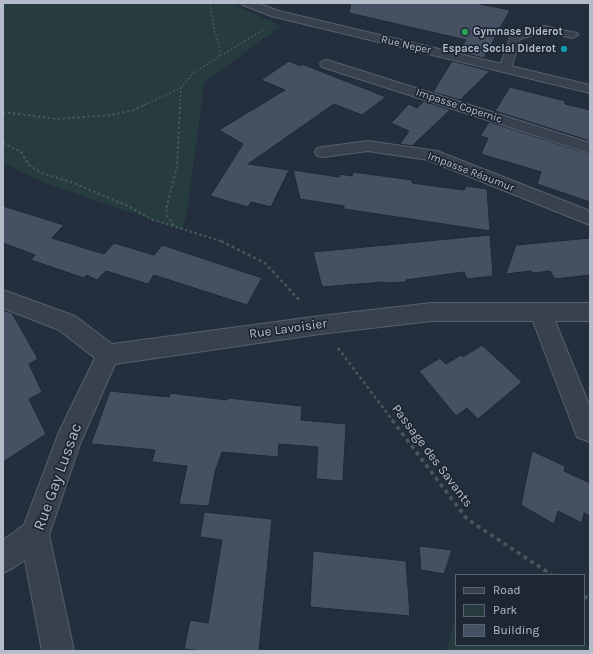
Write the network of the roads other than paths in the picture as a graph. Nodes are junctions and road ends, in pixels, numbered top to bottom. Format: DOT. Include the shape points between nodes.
graph roads {
  1 [pos="247,3"];
  2 [pos="573,35"];
  3 [pos="327,64"];
  4 [pos="505,68"];
  5 [pos="590,89"];
  6 [pos="590,148"];
  7 [pos="323,152"];
  8 [pos="590,218"];
  9 [pos="3,299"];
  10 [pos="590,312"];
  11 [pos="541,313"];
  12 [pos="108,355"];
  13 [pos="590,429"];
  14 [pos="35,535"];
  15 [pos="3,558"];
  16 [pos="58,651"];
  1 -- 4 [label="street, Rue Neper" via="275,14"];
  2 -- 4 [label="lane" via="544,29 515,37"];
  3 -- 6 [label="street, Impasse Copernic"];
  4 -- 5 [label="street, Rue Neper"];
  7 -- 8 [label="street, Impasse Réaumur" via="368,146 431,155"];
  9 -- 12 [label="street" via="67,322"];
  10 -- 11 [label="street, Rue Lavoisier"];
  11 -- 12 [label="street, Rue Lavoisier" via="431,312"];
  11 -- 13 [label="street" via="586,428"];
  12 -- 14 [label="street, Rue Gay Lussac" via="68,442"];
  14 -- 15 [label="street"];
  14 -- 16 [label="street, Rue Gay Lussac"];
}
